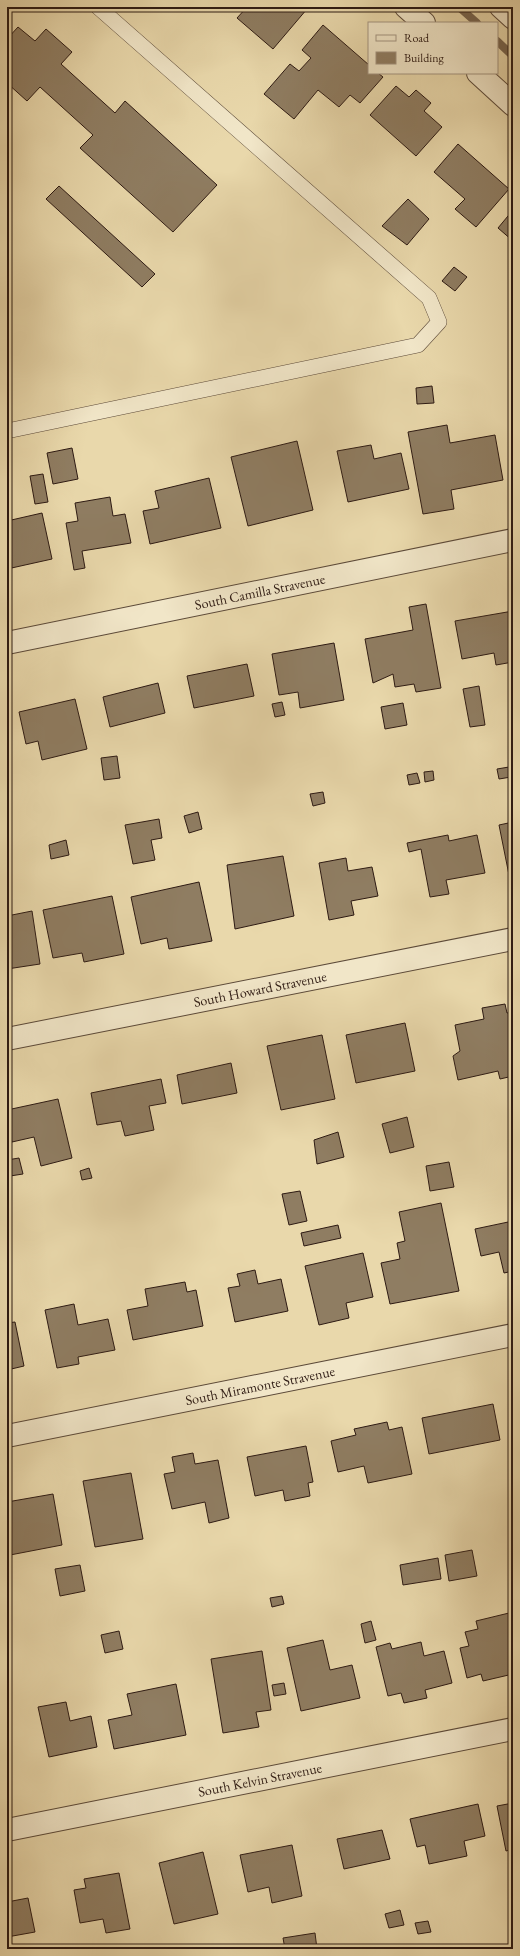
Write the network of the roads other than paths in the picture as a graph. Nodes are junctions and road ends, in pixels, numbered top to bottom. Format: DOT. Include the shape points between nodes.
graph roads {
  1 [pos="98,7"];
  2 [pos="406,7"];
  3 [pos="501,7"];
  4 [pos="513,18"];
  5 [pos="423,22"];
  6 [pos="479,74"];
  7 [pos="513,105"];
  8 [pos="7,431"];
  9 [pos="513,540"];
  10 [pos="7,643"];
  11 [pos="513,939"];
  12 [pos="7,1039"];
  13 [pos="513,1335"];
  14 [pos="7,1436"];
  15 [pos="513,1729"];
  16 [pos="7,1830"];
  1 -- 8 [label="lane" via="429,298 439,322 418,345"];
  2 -- 5 [label="street"];
  3 -- 4 [label="street"];
  6 -- 7 [label="street"];
  9 -- 10 [label="street, South Camilla Stravenue"];
  11 -- 12 [label="street, South Howard Stravenue"];
  13 -- 14 [label="street, South Miramonte Stravenue"];
  15 -- 16 [label="street, South Kelvin Stravenue"];
}
